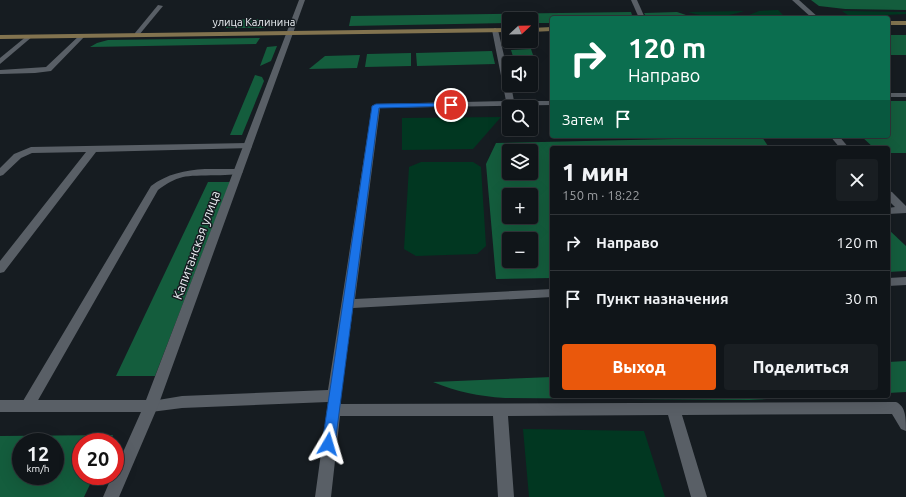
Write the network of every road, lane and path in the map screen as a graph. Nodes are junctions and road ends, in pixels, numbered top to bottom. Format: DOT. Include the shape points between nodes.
graph roads {
  1 [pos="302,0"];
  2 [pos="634,0"];
  3 [pos="796,0"];
  4 [pos="160,6"];
  5 [pos="641,16"];
  6 [pos="814,16"];
  7 [pos="890,23"];
  8 [pos="906,23"];
  9 [pos="550,29"];
  10 [pos="495,30"];
  11 [pos="502,30"];
  12 [pos="538,30"];
  13 [pos="290,33"];
  14 [pos="137,34"];
  15 [pos="83,35"];
  16 [pos="30,36"];
  17 [pos="0,37"];
  18 [pos="1,60"];
  19 [pos="0,72"];
  20 [pos="906,94"];
  21 [pos="890,95"];
  22 [pos="510,100"];
  23 [pos="538,103"];
  24 [pos="550,103"];
  25 [pos="502,104"];
  26 [pos="836,138"];
  27 [pos="248,146"];
  28 [pos="843,146"];
  29 [pos="94,148"];
  30 [pos="2,169"];
  31 [pos="238,172"];
  32 [pos="890,196"];
  33 [pos="890,211"];
  34 [pos="905,211"];
  35 [pos="0,269"];
  36 [pos="906,281"];
  37 [pos="890,282"];
  38 [pos="550,293"];
  39 [pos="348,304"];
  40 [pos="334,403"];
  41 [pos="28,405"];
  42 [pos="0,406"];
  43 [pos="151,406"];
  44 [pos="673,409"];
  45 [pos="500,410"];
  46 [pos="906,424"];
  47 [pos="111,497"];
  48 [pos="323,497"];
  49 [pos="506,497"];
  50 [pos="699,497"];
  1 -- 13 [label="street, Капитанская улица"];
  2 -- 5 [label="street"];
  3 -- 6 [label="street"];
  4 -- 14 [label="street"];
  7 -- 8 [label="main road"];
  9 -- 12 [label="main road"];
  10 -- 11 [label="main road, улица Калинина"];
  10 -- 13 [label="main road, улица Калинина"];
  10 -- 22 [label="street"];
  13 -- 14 [label="main road, улица Калинина"];
  13 -- 27 [label="street, Капитанская улица"];
  14 -- 15 [label="main road, улица Калинина"];
  15 -- 16 [label="main road, улица Калинина"];
  15 -- 19 [label="street" via="48,69"];
  16 -- 17 [label="main road, улица Калинина"];
  16 -- 18 [label="street"];
  20 -- 21 [label="street"];
  23 -- 24 [label="street"];
  25 -- 39 [label="street" via="376,106"];
  26 -- 28 [label="street"];
  27 -- 29 [label="street"];
  27 -- 31 [label="street, Капитанская улица"];
  29 -- 30 [label="street" via="31,150 21,153"];
  29 -- 35 [label="street"];
  31 -- 41 [label="street" via="179,174 154,188"];
  31 -- 43 [label="street, Капитанская улица"];
  32 -- 34 [label="street"];
  33 -- 34 [label="street"];
  36 -- 37 [label="street"];
  38 -- 39 [label="street"];
  39 -- 40 [label="street"];
  40 -- 43 [label="street" via="182,402"];
  40 -- 45 [label="street"];
  40 -- 48 [label="street"];
  41 -- 42 [label="street"];
  41 -- 43 [label="street"];
  43 -- 47 [label="street, Капитанская улица"];
  44 -- 45 [label="street"];
  44 -- 46 [label="street" via="896,408"];
  44 -- 50 [label="street"];
  45 -- 49 [label="street"];
}
